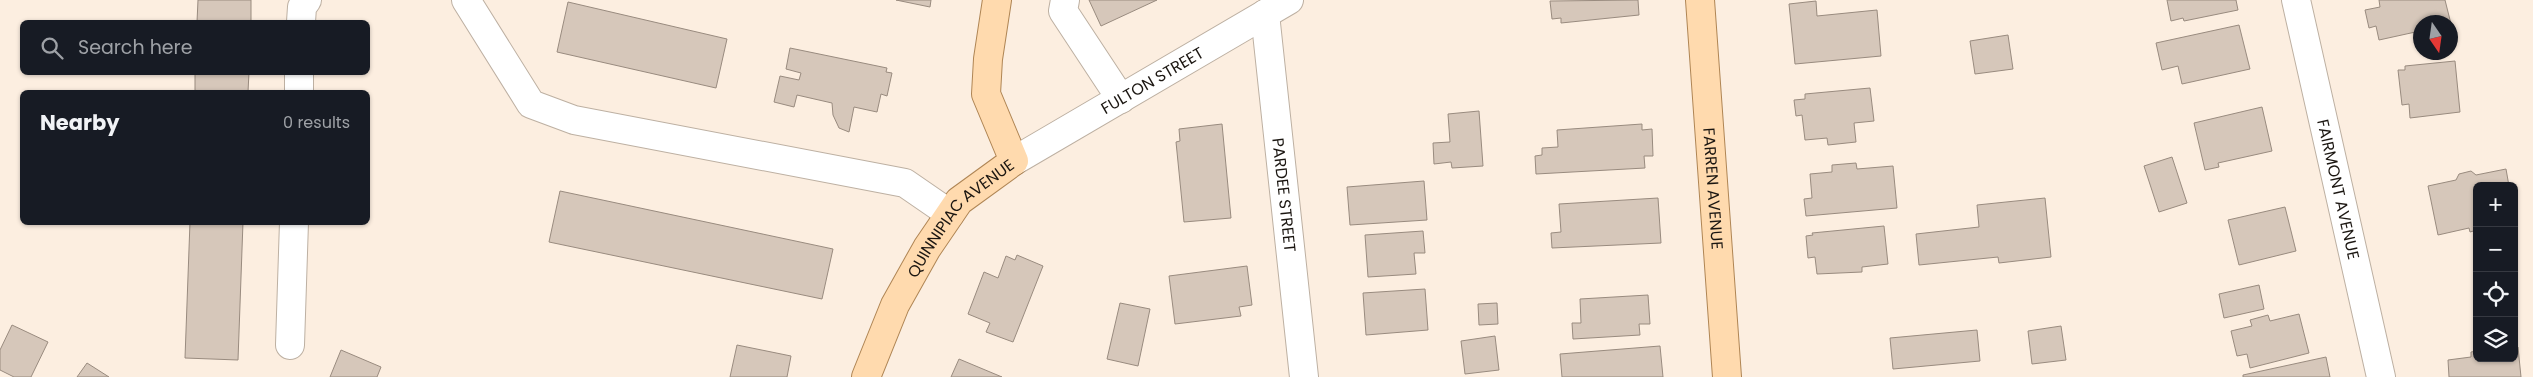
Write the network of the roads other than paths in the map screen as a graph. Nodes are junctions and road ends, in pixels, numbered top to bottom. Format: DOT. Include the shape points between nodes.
graph roads {
  1 [pos="307,0"];
  2 [pos="466,0"];
  3 [pos="997,0"];
  4 [pos="1065,0"];
  5 [pos="1289,0"];
  6 [pos="1700,0"];
  7 [pos="2296,0"];
  8 [pos="1265,14"];
  9 [pos="301,20"];
  10 [pos="300,75"];
  11 [pos="299,90"];
  12 [pos="1121,99"];
  13 [pos="1014,161"];
  14 [pos="950,214"];
  15 [pos="294,225"];
  16 [pos="290,345"];
  17 [pos="866,377"];
  18 [pos="1304,377"];
  19 [pos="1727,377"];
  20 [pos="2381,377"];
  1 -- 9 [label="street" via="302,7"];
  2 -- 14 [label="street" via="531,104 574,120 906,183"];
  3 -- 13 [label="main road, QUINNIPIAC AVENUE" via="986,94"];
  4 -- 12 [label="street" via="1063,11"];
  5 -- 8 [label="street, FULTON STREET"];
  6 -- 19 [label="main road, FARREN AVENUE"];
  7 -- 20 [label="street, FAIRMONT AVENUE"];
  8 -- 12 [label="street, FULTON STREET"];
  8 -- 18 [label="street, PARDEE STREET"];
  10 -- 11 [label="street"];
  12 -- 13 [label="street, FULTON STREET"];
  13 -- 14 [label="main road, QUINNIPIAC AVENUE" via="959,201"];
  14 -- 17 [label="main road, QUINNIPIAC AVENUE" via="895,306"];
  15 -- 16 [label="street"];
}
